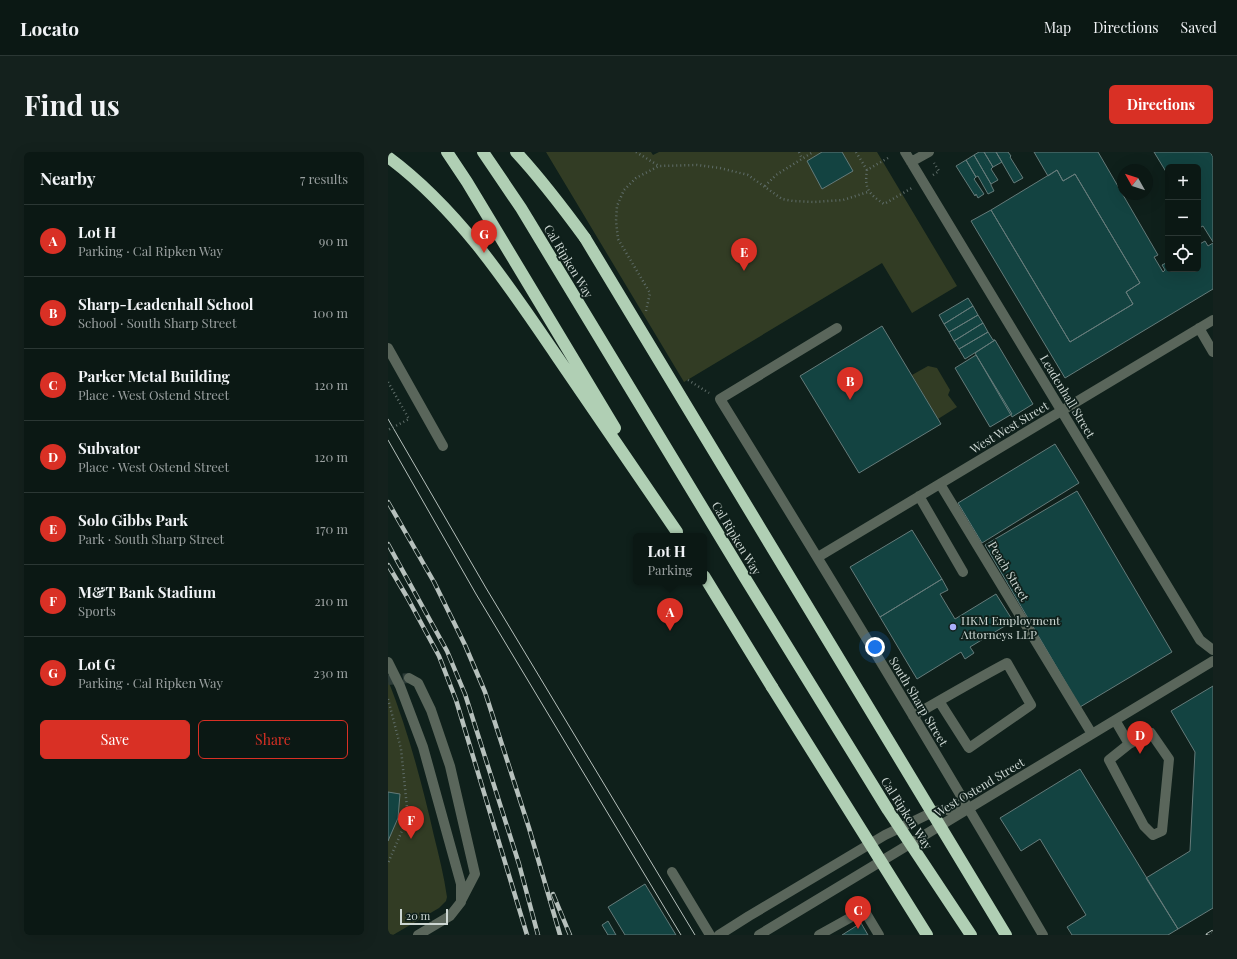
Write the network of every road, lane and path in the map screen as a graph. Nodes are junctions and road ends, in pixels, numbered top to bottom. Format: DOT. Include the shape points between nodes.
graph roads {
  1 [pos="447,152"];
  2 [pos="483,152"];
  3 [pos="516,152"];
  4 [pos="636,152"];
  5 [pos="799,152"];
  6 [pos="813,152"];
  7 [pos="856,152"];
  8 [pos="905,152"];
  9 [pos="928,152"];
  10 [pos="388,157"];
  11 [pos="888,158"];
  12 [pos="802,159"];
  13 [pos="911,162"];
  14 [pos="659,166"];
  15 [pos="867,170"];
  16 [pos="923,182"];
  17 [pos="765,187"];
  18 [pos="868,192"];
  19 [pos="649,317"];
  20 [pos="1213,320"];
  21 [pos="837,328"];
  22 [pos="1199,328"];
  23 [pos="388,348"];
  24 [pos="1213,352"];
  25 [pos="685,379"];
  26 [pos="388,382"];
  27 [pos="720,400"];
  28 [pos="1061,411"];
  29 [pos="388,430"];
  30 [pos="443,446"];
  31 [pos="940,484"];
  32 [pos="919,496"];
  33 [pos="678,533"];
  34 [pos="678,533"];
  35 [pos="818,557"];
  36 [pos="963,572"];
  37 [pos="707,581"];
  38 [pos="1213,650"];
  39 [pos="1213,661"];
  40 [pos="388,662"];
  41 [pos="409,678"];
  42 [pos="388,699"];
  43 [pos="938,701"];
  44 [pos="914,716"];
  45 [pos="1114,720"];
  46 [pos="1092,734"];
  47 [pos="1129,744"];
  48 [pos="969,808"];
  49 [pos="388,863"];
  50 [pos="672,872"];
  51 [pos="461,902"];
  52 [pos="418,935"];
  53 [pos="710,935"];
  54 [pos="720,935"];
  55 [pos="759,935"];
  56 [pos="819,935"];
  57 [pos="879,935"];
  58 [pos="927,935"];
  59 [pos="971,935"];
  60 [pos="1006,935"];
  61 [pos="1043,935"];
  1 -- 33 [label="highway" via="468,182"];
  2 -- 59 [label="highway, Cal Ripken Way, bridge" via="521,208 888,810"];
  3 -- 60 [label="highway, bridge" via="563,207 585,238"];
  4 -- 14 [label="path"];
  5 -- 12 [label="path"];
  6 -- 12 [label="path"];
  7 -- 15 [label="path"];
  8 -- 13 [label="street, Leadenhall Street"];
  9 -- 13 [label="street"];
  9 -- 16 [label="path" via="939,171"];
  10 -- 34 [label="highway" via="423,186 466,231 503,278"];
  11 -- 15 [label="path"];
  12 -- 17 [label="path" via="776,175"];
  13 -- 16 [label="street, Leadenhall Street"];
  14 -- 17 [label="path" via="697,165 720,168 748,175"];
  14 -- 19 [label="path" via="636,178 624,190 617,206 616,221 618,239 650,293 645,310"];
  15 -- 18 [label="path" via="865,180"];
  16 -- 18 [label="path" via="884,204"];
  16 -- 28 [label="street, Leadenhall Street"];
  17 -- 18 [label="path" via="782,199 793,201 843,200"];
  20 -- 22 [label="street, West West Street"];
  21 -- 27 [label="street"];
  22 -- 24 [label="street"];
  22 -- 28 [label="street, West West Street"];
  23 -- 30 [label="street"];
  25 -- 27 [label="path"];
  26 -- 29 [label="path, bridge" via="409,419"];
  27 -- 35 [label="street, South Sharp Street"];
  28 -- 31 [label="street, West West Street"];
  28 -- 38 [label="street, Leadenhall Street" via="1200,640"];
  31 -- 32 [label="street, West West Street"];
  31 -- 46 [label="street, Peach Street"];
  32 -- 35 [label="street, West West Street"];
  32 -- 36 [label="street"];
  35 -- 44 [label="street, South Sharp Street"];
  37 -- 58 [label="highway, bridge"];
  39 -- 45 [label="street, West Ostend Street"];
  40 -- 51 [label="street" via="423,747 461,884"];
  41 -- 51 [label="street" via="418,683 431,710 457,796 475,874"];
  42 -- 49 [label="path" via="401,749 408,817"];
  43 -- 43 [label="street" via="1007,663 1031,705 969,748"];
  43 -- 44 [label="street"];
  44 -- 48 [label="street, South Sharp Street"];
  45 -- 46 [label="street, West Ostend Street"];
  45 -- 47 [label="street"];
  46 -- 48 [label="street, West Ostend Street"];
  47 -- 47 [label="street" via="1109,760 1144,826 1153,835 1162,831 1169,759 1151,733"];
  48 -- 54 [label="street" via="935,811 885,835"];
  48 -- 55 [label="street, West Ostend Street"];
  48 -- 61 [label="street, South Sharp Street"];
  50 -- 53 [label="street"];
  51 -- 52 [label="street" via="450,916"];
  56 -- 57 [label="street" via="864,910"];
}
